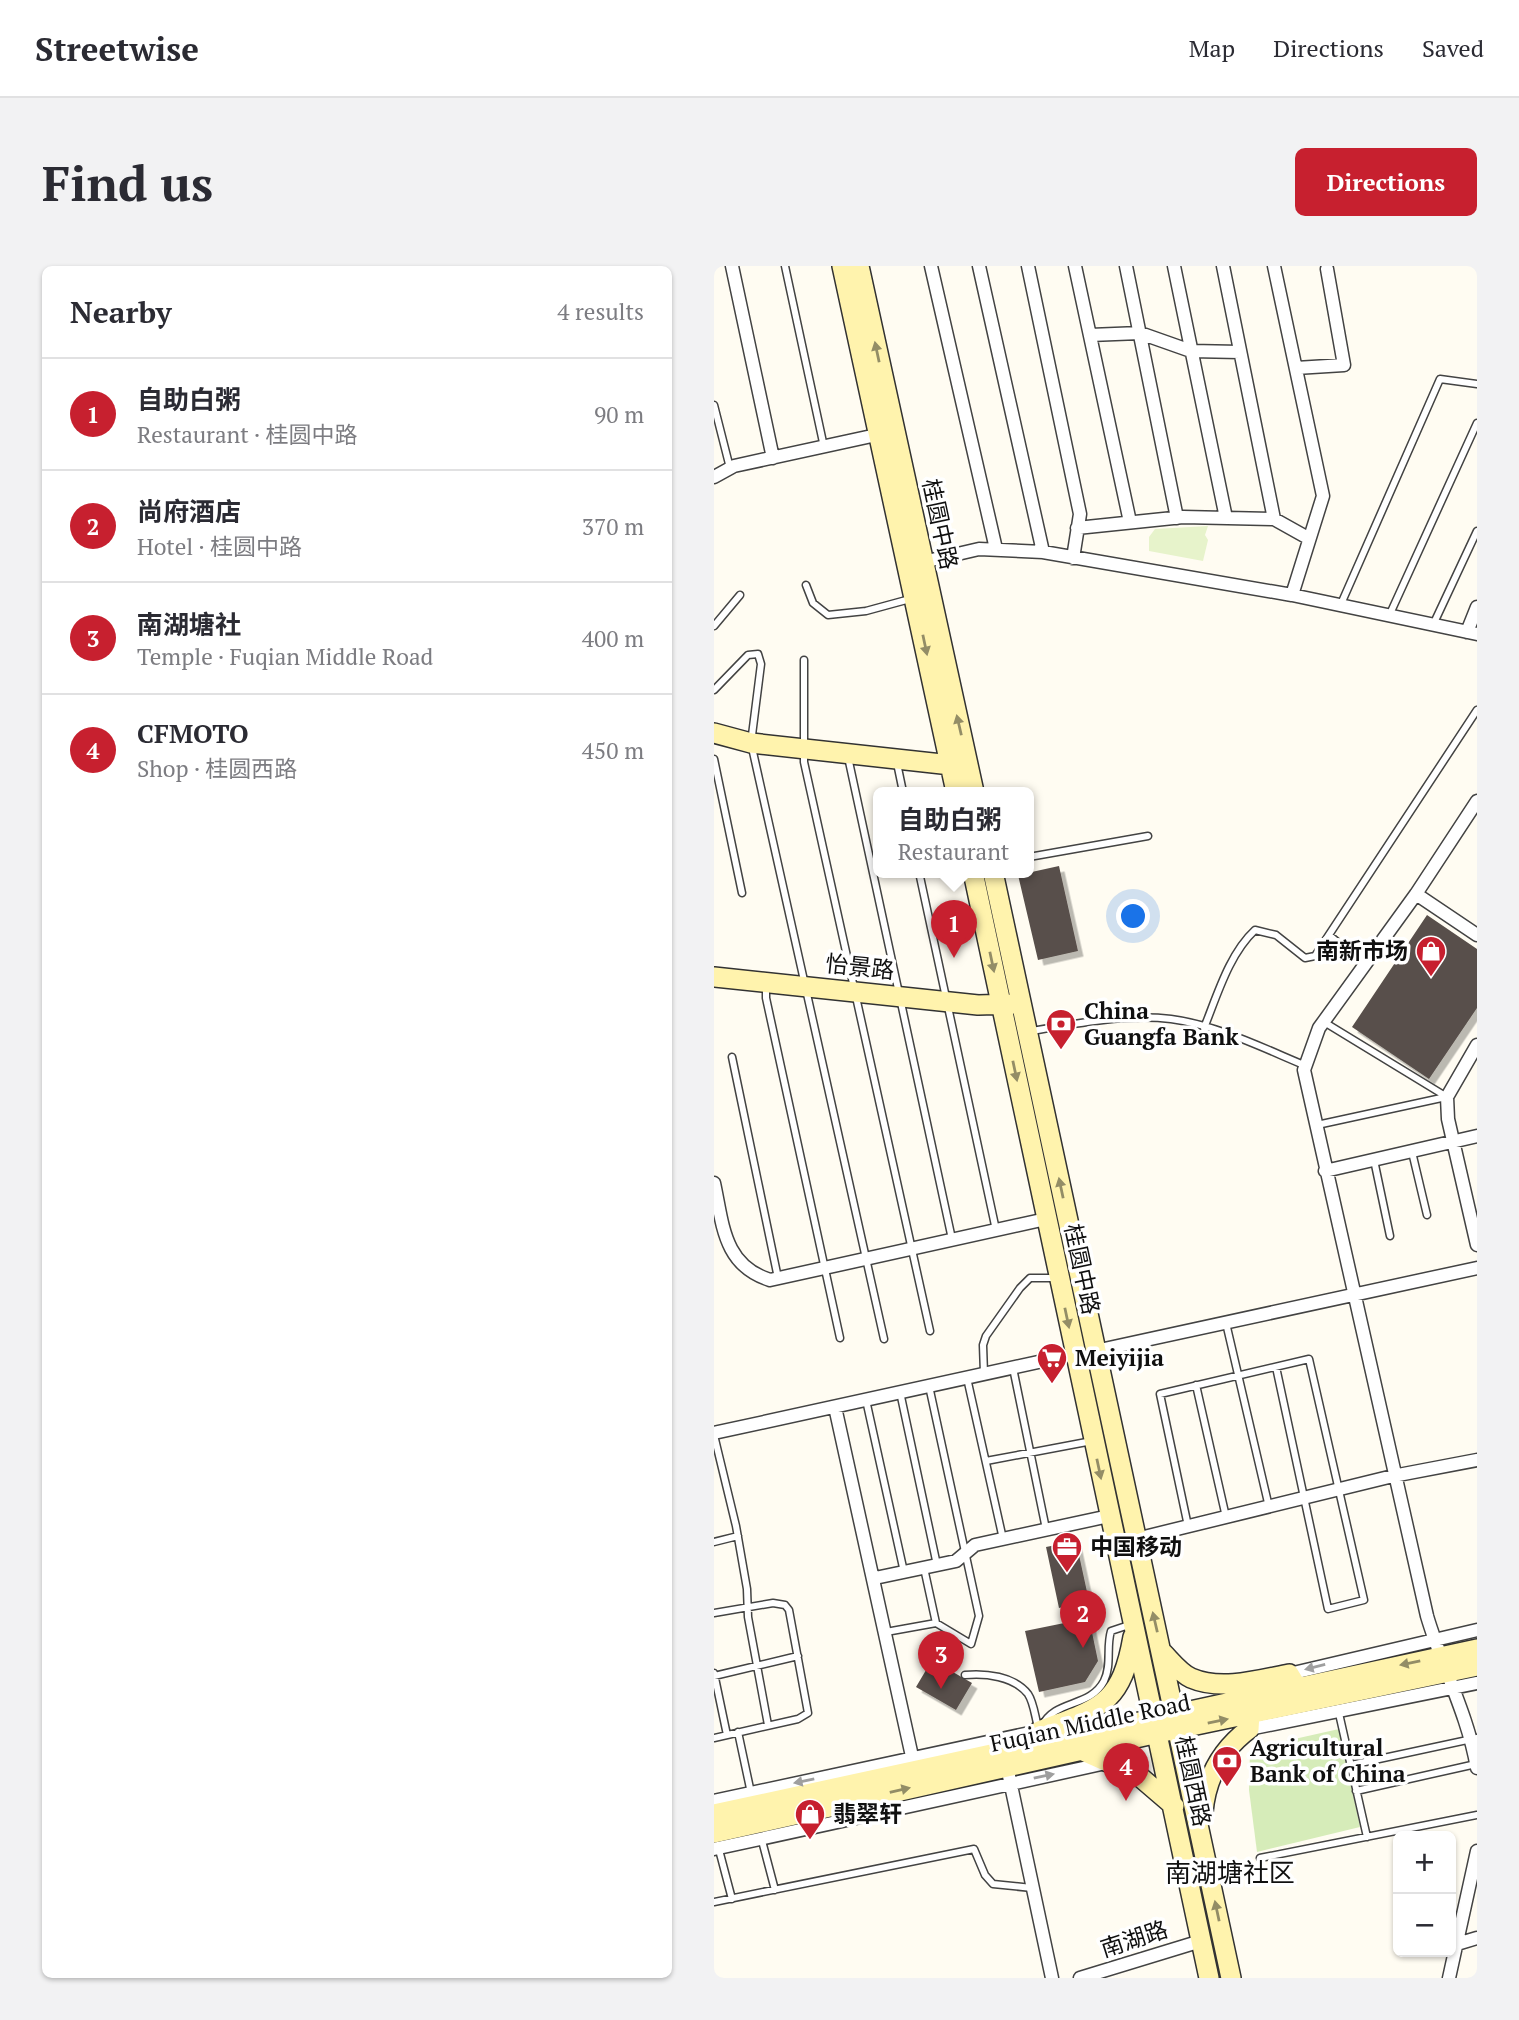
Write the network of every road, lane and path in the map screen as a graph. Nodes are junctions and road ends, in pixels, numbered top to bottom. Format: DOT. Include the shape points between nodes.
graph roads {
  1 [pos="732,266"];
  2 [pos="785,266"];
  3 [pos="842,266"];
  4 [pos="859,266"];
  5 [pos="931,266"];
  6 [pos="979,266"];
  7 [pos="1028,266"];
  8 [pos="1075,266"];
  9 [pos="1126,266"];
  10 [pos="1174,266"];
  11 [pos="1223,266"];
  12 [pos="1274,266"];
  13 [pos="1327,269"];
  14 [pos="1140,333"];
  15 [pos="1090,335"];
  16 [pos="1192,351"];
  17 [pos="1240,352"];
  18 [pos="1296,368"];
  19 [pos="1477,384"];
  20 [pos="714,405"];
  21 [pos="1477,423"];
  22 [pos="881,434"];
  23 [pos="824,447"];
  24 [pos="773,458"];
  25 [pos="730,468"];
  26 [pos="714,477"];
  27 [pos="1177,518"];
  28 [pos="1226,518"];
  29 [pos="1274,519"];
  30 [pos="1130,523"];
  31 [pos="1077,528"];
  32 [pos="1477,531"];
  33 [pos="1308,538"];
  34 [pos="996,549"];
  35 [pos="1043,552"];
  36 [pos="1073,558"];
  37 [pos="916,564"];
  38 [pos="806,585"];
  39 [pos="740,595"];
  40 [pos="1292,595"];
  41 [pos="915,597"];
  42 [pos="1340,606"];
  43 [pos="1477,607"];
  44 [pos="1389,616"];
  45 [pos="1433,625"];
  46 [pos="714,626"];
  47 [pos="1472,633"];
  48 [pos="804,660"];
  49 [pos="714,690"];
  50 [pos="1477,710"];
  51 [pos="714,733"];
  52 [pos="751,743"];
  53 [pos="802,749"];
  54 [pos="848,754"];
  55 [pos="714,759"];
  56 [pos="896,759"];
  57 [pos="951,765"];
  58 [pos="902,787"];
  59 [pos="955,787"];
  60 [pos="973,787"];
  61 [pos="1477,801"];
  62 [pos="1148,836"];
  63 [pos="1034,856"];
  64 [pos="873,873"];
  65 [pos="874,878"];
  66 [pos="920,878"];
  67 [pos="974,878"];
  68 [pos="994,878"];
  69 [pos="742,893"];
  70 [pos="1416,894"];
  71 [pos="1329,935"];
  72 [pos="1477,935"];
  73 [pos="1365,964"];
  74 [pos="714,977"];
  75 [pos="767,982"];
  76 [pos="806,986"];
  77 [pos="853,992"];
  78 [pos="899,997"];
  79 [pos="946,1000"];
  80 [pos="1021,1003"];
  81 [pos="1001,1005"];
  82 [pos="1324,1022"];
  83 [pos="1204,1028"];
  84 [pos="1028,1032"];
  85 [pos="1477,1045"];
  86 [pos="732,1057"];
  87 [pos="1304,1065"];
  88 [pos="1447,1097"];
  89 [pos="1315,1125"];
  90 [pos="1477,1136"];
  91 [pos="1453,1142"];
  92 [pos="1412,1152"];
  93 [pos="1374,1160"];
  94 [pos="1325,1171"];
  95 [pos="714,1183"];
  96 [pos="1427,1215"];
  97 [pos="1046,1219"];
  98 [pos="997,1231"];
  99 [pos="1390,1236"];
  100 [pos="953,1241"];
  101 [pos="1477,1245"];
  102 [pos="910,1250"];
  103 [pos="866,1260"];
  104 [pos="1477,1268"];
  105 [pos="823,1269"];
  106 [pos="1059,1278"];
  107 [pos="779,1279"];
  108 [pos="1352,1293"];
  109 [pos="1226,1323"];
  110 [pos="930,1331"];
  111 [pos="840,1338"];
  112 [pos="884,1339"];
  113 [pos="1095,1351"];
  114 [pos="1075,1354"];
  115 [pos="1276,1367"];
  116 [pos="1013,1368"];
  117 [pos="984,1374"];
  118 [pos="1238,1375"];
  119 [pos="967,1378"];
  120 [pos="1196,1385"];
  121 [pos="929,1386"];
  122 [pos="900,1392"];
  123 [pos="866,1400"];
  124 [pos="835,1407"];
  125 [pos="714,1434"];
  126 [pos="1094,1441"];
  127 [pos="1030,1453"];
  128 [pos="1477,1460"];
  129 [pos="986,1461"];
  130 [pos="1394,1476"];
  131 [pos="723,1478"];
  132 [pos="714,1480"];
  133 [pos="1339,1490"];
  134 [pos="1303,1498"];
  135 [pos="1269,1507"];
  136 [pos="1109,1516"];
  137 [pos="1226,1517"];
  138 [pos="1188,1526"];
  139 [pos="1046,1530"];
  140 [pos="738,1536"];
  141 [pos="1003,1539"];
  142 [pos="1136,1539"];
  143 [pos="714,1542"];
  144 [pos="967,1551"];
  145 [pos="937,1565"];
  146 [pos="924,1568"];
  147 [pos="904,1572"];
  148 [pos="875,1578"];
  149 [pos="748,1608"];
  150 [pos="714,1613"];
  151 [pos="936,1623"];
  152 [pos="1134,1626"];
  153 [pos="1477,1630"];
  154 [pos="886,1632"];
  155 [pos="1477,1649"];
  156 [pos="1162,1652"];
  157 [pos="799,1656"];
  158 [pos="1443,1664"];
  159 [pos="757,1666"];
  160 [pos="1477,1666"];
  161 [pos="714,1674"];
  162 [pos="965,1675"];
  163 [pos="1293,1681"];
  164 [pos="1477,1683"];
  165 [pos="1335,1696"];
  166 [pos="1177,1721"];
  167 [pos="1250,1722"];
  168 [pos="768,1725"];
  169 [pos="1156,1725"];
  170 [pos="738,1732"];
  171 [pos="727,1735"];
  172 [pos="1040,1737"];
  173 [pos="714,1738"];
  174 [pos="1474,1738"];
  175 [pos="983,1749"];
  176 [pos="1081,1750"];
  177 [pos="1106,1763"];
  178 [pos="914,1764"];
  179 [pos="1351,1765"];
  180 [pos="1477,1766"];
  181 [pos="1008,1767"];
  182 [pos="1356,1791"];
  183 [pos="714,1801"];
  184 [pos="1174,1806"];
  185 [pos="756,1814"];
  186 [pos="1477,1815"];
  187 [pos="715,1834"];
  188 [pos="1367,1837"];
  189 [pos="1203,1842"];
  190 [pos="1477,1851"];
  191 [pos="1260,1858"];
  192 [pos="1032,1888"];
  193 [pos="775,1890"];
  194 [pos="732,1899"];
  195 [pos="714,1902"];
  196 [pos="1477,1938"];
  197 [pos="1202,1941"];
  198 [pos="1457,1944"];
  199 [pos="1052,1978"];
  200 [pos="1080,1978"];
  201 [pos="1209,1978"];
  202 [pos="1231,1978"];
  203 [pos="1449,1978"];
  1 -- 24 [label="street"];
  2 -- 23 [label="lane"];
  3 -- 22 [label="main road, 桂圆中路"];
  37 -- 4 [label="main road, 桂圆中路, one-way"];
  5 -- 34 [label="street"];
  6 -- 35 [label="street"];
  7 -- 31 [label="street" via="1080,514"];
  8 -- 15 [label="street"];
  9 -- 14 [label="street"];
  10 -- 16 [label="street"];
  11 -- 17 [label="street"];
  12 -- 18 [label="street"];
  13 -- 18 [label="street" via="1344,365"];
  14 -- 15 [label="street"];
  14 -- 16 [label="street"];
  14 -- 27 [label="street"];
  15 -- 30 [label="street"];
  16 -- 17 [label="street"];
  16 -- 28 [label="street"];
  17 -- 29 [label="street"];
  18 -- 33 [label="street" via="1323,496"];
  19 -- 42 [label="lane" via="1440,379"];
  20 -- 25 [label="lane"];
  21 -- 44 [label="lane"];
  22 -- 23 [label="street"];
  22 -- 37 [label="main road, 桂圆中路"];
  23 -- 24 [label="street"];
  24 -- 25 [label="street"];
  25 -- 26 [label="street"];
  27 -- 28 [label="street"];
  27 -- 30 [label="street"];
  28 -- 29 [label="street"];
  29 -- 33 [label="street"];
  30 -- 31 [label="street"];
  31 -- 36 [label="street"];
  32 -- 45 [label="lane"];
  33 -- 40 [label="street"];
  34 -- 35 [label="street"];
  34 -- 37 [label="street"];
  35 -- 36 [label="street"];
  36 -- 40 [label="street"];
  37 -- 41 [label="main road, 桂圆中路"];
  60 -- 37 [label="main road, 桂圆中路, one-way"];
  38 -- 41 [label="lane" via="813,603 828,615 866,611"];
  39 -- 46 [label="lane"];
  40 -- 42 [label="street"];
  41 -- 57 [label="main road, 桂圆中路, one-way"];
  42 -- 44 [label="street"];
  43 -- 47 [label="street"];
  44 -- 45 [label="street"];
  45 -- 47 [label="street"];
  48 -- 53 [label="lane"];
  49 -- 52 [label="lane" via="748,655 758,654 761,664"];
  50 -- 71 [label="lane"];
  51 -- 52 [label="main road"];
  52 -- 53 [label="main road"];
  52 -- 76 [label="lane"];
  53 -- 54 [label="main road"];
  53 -- 77 [label="lane"];
  54 -- 56 [label="main road"];
  54 -- 64 [label="lane"];
  55 -- 69 [label="lane"];
  56 -- 57 [label="main road"];
  56 -- 58 [label="lane"];
  57 -- 59 [label="main road, 桂圆中路"];
  61 -- 70 [label="street"];
  62 -- 63 [label="lane"];
  65 -- 78 [label="lane"];
  66 -- 79 [label="lane"];
  67 -- 81 [label="main road, 桂圆中路, one-way"];
  68 -- 80 [label="main road, 桂圆中路"];
  70 -- 72 [label="street"];
  70 -- 73 [label="street"];
  71 -- 73 [label="lane"];
  71 -- 83 [label="lane" via="1308,959 1276,935 1255,930 1245,939"];
  73 -- 82 [label="street"];
  74 -- 75 [label="main road, 怡景路"];
  75 -- 76 [label="main road, 怡景路"];
  75 -- 105 [label="lane" via="766,998"];
  76 -- 77 [label="main road, 怡景路"];
  76 -- 103 [label="lane"];
  77 -- 78 [label="main road, 怡景路"];
  77 -- 102 [label="lane"];
  78 -- 79 [label="main road, 怡景路"];
  78 -- 100 [label="lane"];
  79 -- 81 [label="main road, 怡景路"];
  79 -- 98 [label="lane"];
  80 -- 81 [label="main road, 怡景路"];
  80 -- 84 [label="main road, 桂圆中路"];
  81 -- 97 [label="main road, 桂圆中路, one-way"];
  82 -- 87 [label="street"];
  82 -- 88 [label="lane"];
  83 -- 84 [label="lane" via="1174,1019 1148,1018"];
  83 -- 87 [label="lane"];
  113 -- 84 [label="main road, 桂圆中路, one-way"];
  85 -- 88 [label="street"];
  86 -- 107 [label="lane"];
  87 -- 89 [label="street"];
  88 -- 89 [label="lane"];
  88 -- 91 [label="street"];
  89 -- 94 [label="street"];
  90 -- 91 [label="street"];
  91 -- 92 [label="street"];
  91 -- 101 [label="street"];
  92 -- 93 [label="street"];
  92 -- 96 [label="lane"];
  93 -- 94 [label="street"];
  93 -- 99 [label="lane"];
  94 -- 108 [label="street"];
  95 -- 107 [label="street" via="732,1255 764,1278"];
  97 -- 98 [label="street"];
  97 -- 106 [label="main road, 桂圆中路"];
  98 -- 100 [label="street"];
  100 -- 102 [label="street"];
  102 -- 103 [label="street"];
  102 -- 110 [label="lane"];
  103 -- 105 [label="street"];
  103 -- 112 [label="lane"];
  104 -- 108 [label="street"];
  105 -- 107 [label="street"];
  105 -- 111 [label="lane"];
  106 -- 114 [label="main road, 桂圆中路, one-way"];
  106 -- 117 [label="lane" via="1030,1279 1020,1288 986,1336"];
  108 -- 109 [label="street"];
  108 -- 130 [label="street"];
  109 -- 113 [label="street"];
  109 -- 118 [label="lane"];
  113 -- 114 [label="main road"];
  113 -- 142 [label="main road, 桂圆中路"];
  114 -- 116 [label="street"];
  114 -- 126 [label="main road, 桂圆中路"];
  115 -- 118 [label="lane"];
  115 -- 133 [label="lane" via="1309,1359"];
  115 -- 134 [label="lane"];
  116 -- 117 [label="street"];
  116 -- 127 [label="lane"];
  117 -- 119 [label="street"];
  118 -- 120 [label="lane"];
  118 -- 135 [label="lane"];
  119 -- 121 [label="street"];
  119 -- 129 [label="lane"];
  120 -- 137 [label="lane"];
  120 -- 138 [label="lane" via="1160,1394"];
  121 -- 122 [label="street"];
  121 -- 144 [label="lane"];
  122 -- 123 [label="street"];
  122 -- 145 [label="lane"];
  123 -- 124 [label="street"];
  123 -- 147 [label="lane"];
  124 -- 125 [label="street"];
  124 -- 148 [label="street"];
  125 -- 131 [label="lane"];
  126 -- 127 [label="lane"];
  126 -- 136 [label="main road, 桂圆中路, one-way"];
  127 -- 129 [label="lane"];
  127 -- 139 [label="lane"];
  128 -- 130 [label="street"];
  129 -- 141 [label="lane"];
  130 -- 133 [label="street"];
  130 -- 158 [label="street"];
  131 -- 132 [label="lane"];
  131 -- 140 [label="lane"];
  133 -- 134 [label="street"];
  133 -- 134 [label="lane" via="1364,1600 1328,1609"];
  134 -- 135 [label="street"];
  135 -- 137 [label="street"];
  136 -- 139 [label="street"];
  136 -- 152 [label="main road, 桂圆中路"];
  137 -- 138 [label="street"];
  138 -- 142 [label="street"];
  139 -- 141 [label="street"];
  140 -- 143 [label="lane"];
  140 -- 149 [label="lane"];
  141 -- 144 [label="street"];
  156 -- 142 [label="main road, 桂圆中路, one-way"];
  144 -- 145 [label="street" via="956,1561"];
  144 -- 151 [label="lane" via="979,1610 971,1644"];
  145 -- 146 [label="street"];
  146 -- 147 [label="street"];
  146 -- 151 [label="lane"];
  147 -- 148 [label="street"];
  148 -- 154 [label="street"];
  149 -- 150 [label="lane"];
  149 -- 157 [label="lane" via="785,1605"];
  149 -- 159 [label="lane"];
  151 -- 154 [label="lane"];
  152 -- 169 [label="main road, 桂圆中路"];
  152 -- 172 [label="main road" via="1129,1662 1111,1698"];
  153 -- 158 [label="street"];
  154 -- 178 [label="street"];
  155 -- 158 [label="main road, Fuqian Middle Road"];
  156 -- 163 [label="main road" via="1189,1677 1204,1682"];
  156 -- 166 [label="main road, 桂圆中路"];
  157 -- 159 [label="lane"];
  157 -- 168 [label="lane" via="808,1713"];
  158 -- 160 [label="main road, Fuqian Middle Road"];
  158 -- 163 [label="street, one-way"];
  158 -- 164 [label="street"];
  158 -- 165 [label="main road, Fuqian Middle Road"];
  158 -- 174 [label="street"];
  159 -- 161 [label="lane"];
  159 -- 168 [label="lane"];
  161 -- 171 [label="lane"];
  162 -- 172 [label="lane" via="981,1673 1004,1679 1027,1692"];
  163 -- 165 [label="main road, Fuqian Middle Road"];
  163 -- 166 [label="main road, Fuqian Middle Road"];
  165 -- 167 [label="main road, Fuqian Middle Road"];
  165 -- 179 [label="lane"];
  166 -- 167 [label="main road, Fuqian Middle Road, one-way"];
  166 -- 169 [label="main road, Fuqian Middle Road"];
  166 -- 189 [label="main road, 桂圆西路"];
  167 -- 189 [label="main road" via="1220,1760 1205,1789"];
  168 -- 170 [label="lane"];
  169 -- 172 [label="main road, Fuqian Middle Road"];
  169 -- 176 [label="main road, Fuqian Middle Road"];
  169 -- 184 [label="main road, 桂圆西路"];
  170 -- 171 [label="lane"];
  170 -- 185 [label="lane"];
  171 -- 173 [label="lane"];
  172 -- 175 [label="street"];
  172 -- 181 [label="main road, Fuqian Middle Road"];
  174 -- 179 [label="lane"];
  174 -- 180 [label="street"];
  175 -- 178 [label="main road, Fuqian Middle Road"];
  175 -- 181 [label="main road, Fuqian Middle Road"];
  176 -- 177 [label="main road"];
  176 -- 181 [label="main road, Fuqian Middle Road"];
  181 -- 177 [label="street, one-way"];
  177 -- 184 [label="main road" via="1146,1781"];
  178 -- 185 [label="main road, Fuqian Middle Road, one-way"];
  179 -- 182 [label="lane"];
  180 -- 182 [label="lane"];
  185 -- 181 [label="main road, Fuqian Middle Road, one-way"];
  181 -- 192 [label="street"];
  182 -- 188 [label="lane"];
  183 -- 185 [label="street"];
  184 -- 197 [label="main road, 桂圆西路"];
  185 -- 187 [label="main road, Fuqian Middle Road"];
  185 -- 193 [label="lane"];
  186 -- 188 [label="lane"];
  187 -- 194 [label="lane"];
  188 -- 191 [label="lane"];
  202 -- 189 [label="main road, 桂圆西路, one-way"];
  190 -- 198 [label="street"];
  192 -- 193 [label="lane" via="993,1884 974,1849"];
  192 -- 199 [label="street"];
  193 -- 194 [label="lane"];
  194 -- 195 [label="lane"];
  196 -- 198 [label="street"];
  197 -- 200 [label="street, 南湖路"];
  197 -- 201 [label="main road, 桂圆西路"];
  198 -- 203 [label="street"];
}
